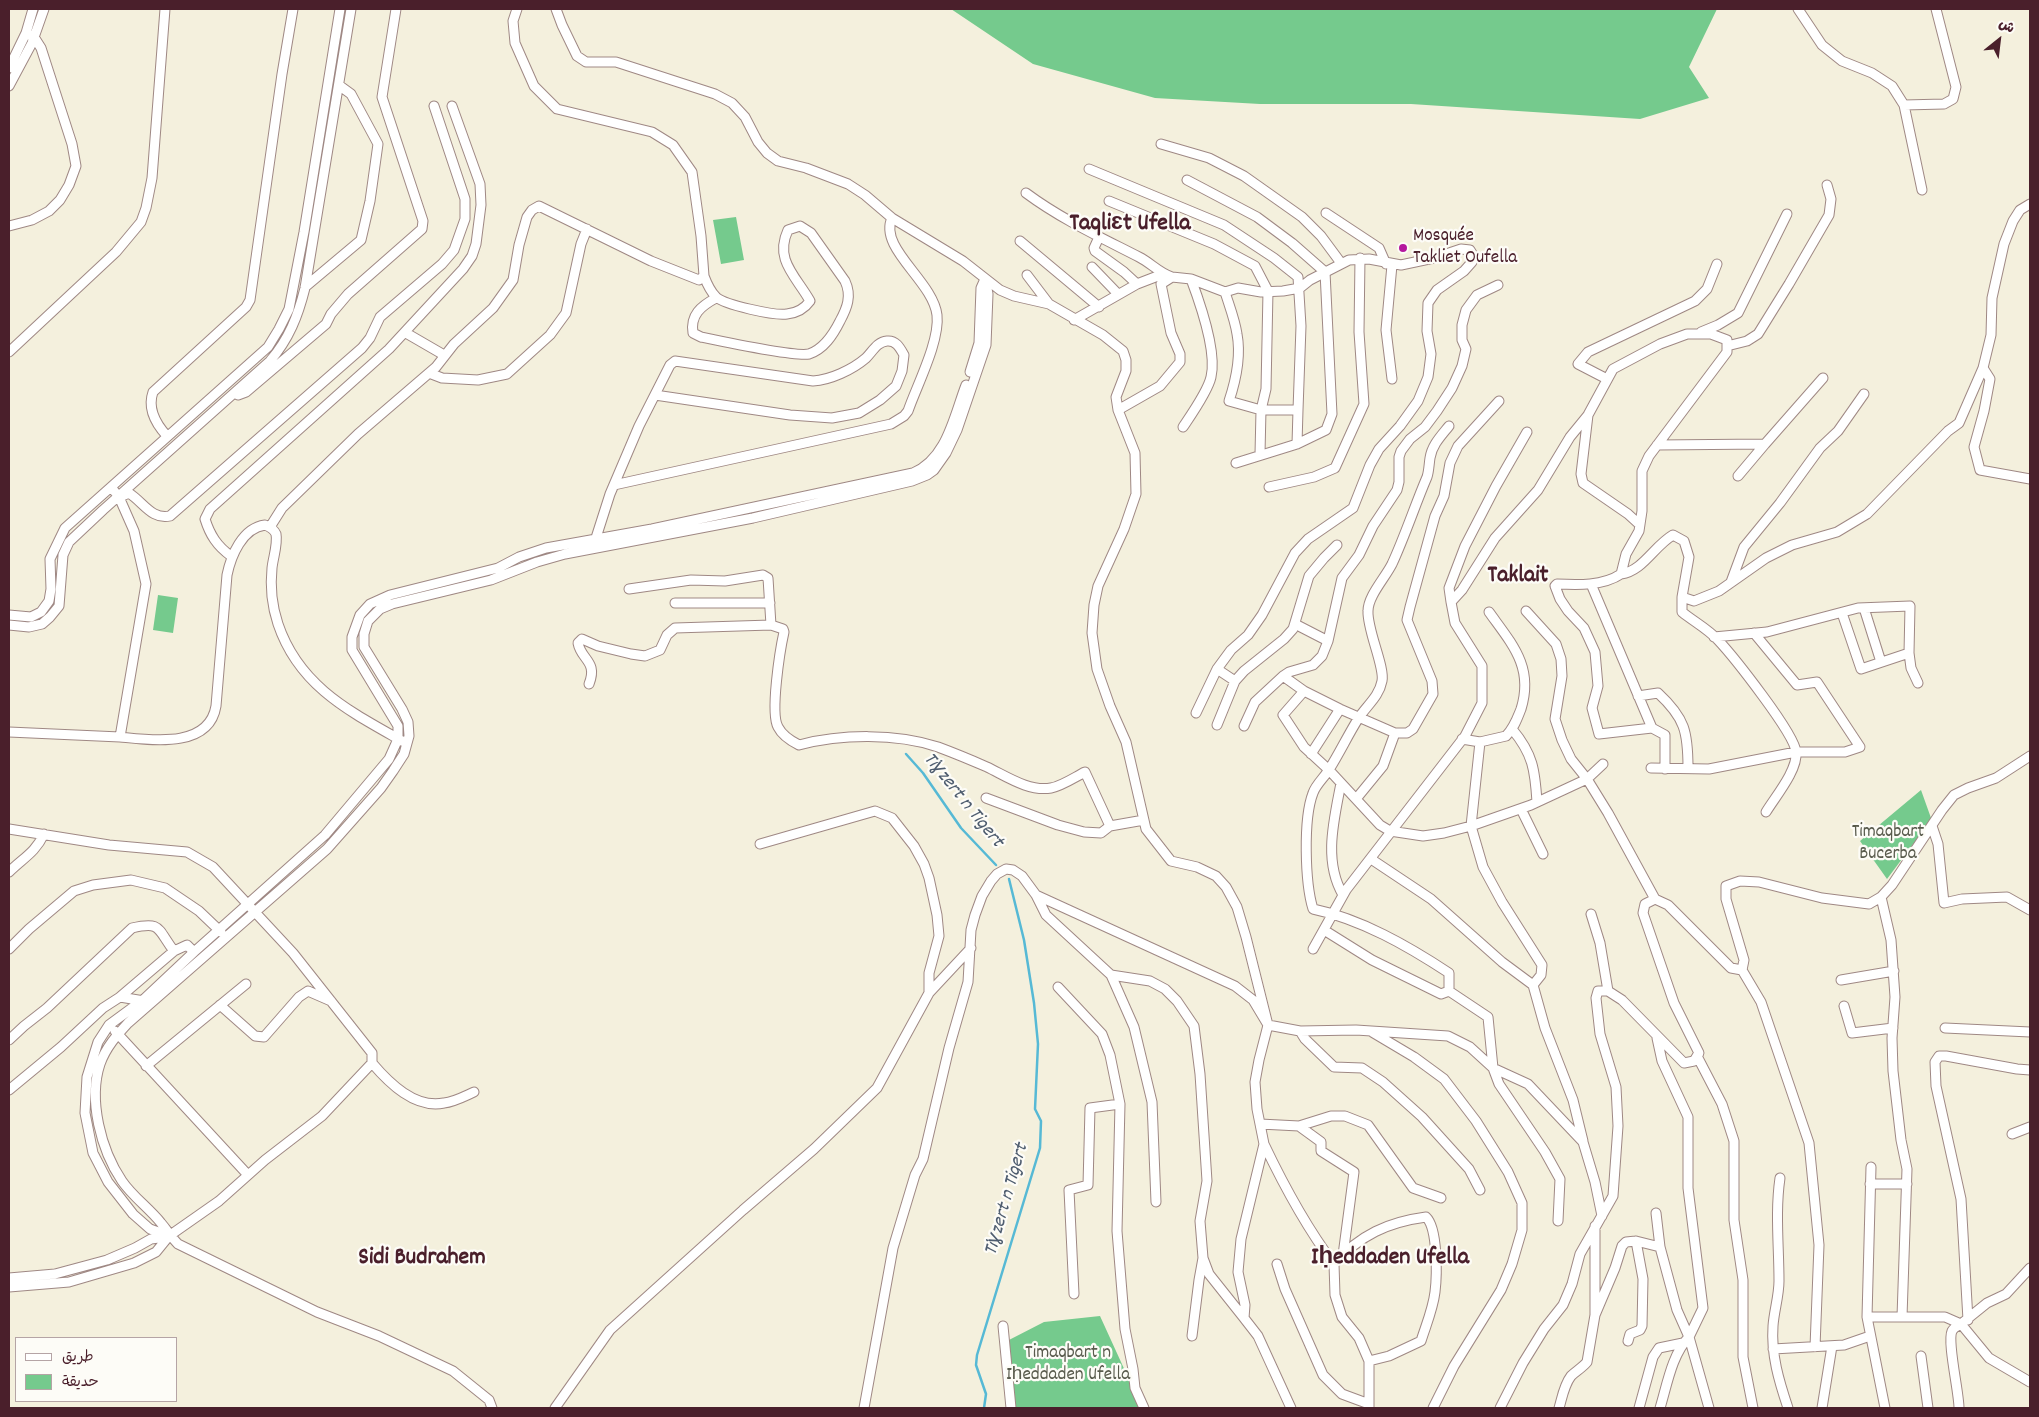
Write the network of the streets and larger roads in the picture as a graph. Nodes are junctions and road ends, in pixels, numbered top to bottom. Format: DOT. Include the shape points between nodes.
graph roads {
  1 [pos="33,9"];
  2 [pos="44,9"];
  3 [pos="165,9"];
  4 [pos="293,9"];
  5 [pos="340,9"];
  6 [pos="351,9"];
  7 [pos="396,9"];
  8 [pos="517,9"];
  9 [pos="556,9"];
  10 [pos="1798,9"];
  11 [pos="1936,9"];
  12 [pos="30,35"];
  13 [pos="9,68"];
  14 [pos="9,86"];
  15 [pos="340,86"];
  16 [pos="1904,105"];
  17 [pos="434,106"];
  18 [pos="452,106"];
  19 [pos="1161,144"];
  20 [pos="1089,169"];
  21 [pos="1187,180"];
  22 [pos="1827,185"];
  23 [pos="1922,190"];
  24 [pos="1026,193"];
  25 [pos="1109,201"];
  26 [pos="2030,204"];
  27 [pos="1326,213"];
  28 [pos="1786,214"];
  29 [pos="892,218"];
  30 [pos="9,226"];
  31 [pos="587,228"];
  32 [pos="1099,237"];
  33 [pos="1020,241"];
  34 [pos="1360,258"];
  35 [pos="1341,263"];
  36 [pos="1389,264"];
  37 [pos="1717,264"];
  38 [pos="1092,267"];
  39 [pos="1325,272"];
  40 [pos="1027,275"];
  41 [pos="704,276"];
  42 [pos="1166,278"];
  43 [pos="1191,278"];
  44 [pos="985,279"];
  45 [pos="1137,284"];
  46 [pos="1498,285"];
  47 [pos="305,288"];
  48 [pos="1300,288"];
  49 [pos="1268,291"];
  50 [pos="1225,292"];
  51 [pos="1118,294"];
  52 [pos="716,298"];
  53 [pos="1049,304"];
  54 [pos="1100,307"];
  55 [pos="1074,320"];
  56 [pos="406,332"];
  57 [pos="1696,334"];
  58 [pos="1727,346"];
  59 [pos="9,352"];
  60 [pos="444,355"];
  61 [pos="1983,368"];
  62 [pos="429,373"];
  63 [pos="1823,378"];
  64 [pos="1392,379"];
  65 [pos="1607,379"];
  66 [pos="235,392"];
  67 [pos="1864,394"];
  68 [pos="654,396"];
  69 [pos="1499,401"];
  70 [pos="1118,410"];
  71 [pos="1261,410"];
  72 [pos="1298,410"];
  73 [pos="1588,415"];
  74 [pos="1450,426"];
  75 [pos="1182,427"];
  76 [pos="1528,432"];
  77 [pos="167,436"];
  78 [pos="1297,444"];
  79 [pos="1765,444"];
  80 [pos="1657,445"];
  81 [pos="1260,454"];
  82 [pos="1236,463"];
  83 [pos="1738,476"];
  84 [pos="2030,479"];
  85 [pos="614,485"];
  86 [pos="111,487"];
  87 [pos="1269,487"];
  88 [pos="119,497"];
  89 [pos="1640,526"];
  90 [pos="270,527"];
  91 [pos="595,539"];
  92 [pos="1337,545"];
  93 [pos="592,549"];
  94 [pos="231,556"];
  95 [pos="1621,574"];
  96 [pos="1731,582"];
  97 [pos="1591,584"];
  98 [pos="628,589"];
  99 [pos="1682,597"];
  100 [pos="1451,602"];
  101 [pos="675,603"];
  102 [pos="770,603"];
  103 [pos="1864,608"];
  104 [pos="1526,611"];
  105 [pos="1488,612"];
  106 [pos="1842,613"];
  107 [pos="9,615"];
  108 [pos="1296,624"];
  109 [pos="9,625"];
  110 [pos="770,625"];
  111 [pos="1754,633"];
  112 [pos="1714,637"];
  113 [pos="1328,641"];
  114 [pos="1909,653"];
  115 [pos="1880,662"];
  116 [pos="1217,669"];
  117 [pos="1283,676"];
  118 [pos="1235,681"];
  119 [pos="1918,683"];
  120 [pos="589,684"];
  121 [pos="1304,691"];
  122 [pos="1638,696"];
  123 [pos="1340,710"];
  124 [pos="1196,713"];
  125 [pos="1360,717"];
  126 [pos="1217,725"];
  127 [pos="1244,726"];
  128 [pos="1652,728"];
  129 [pos="1512,729"];
  130 [pos="9,732"];
  131 [pos="1395,733"];
  132 [pos="120,737"];
  133 [pos="398,739"];
  134 [pos="1462,739"];
  135 [pos="1480,742"];
  136 [pos="407,744"];
  137 [pos="1796,752"];
  138 [pos="1311,754"];
  139 [pos="2030,756"];
  140 [pos="1604,764"];
  141 [pos="1651,768"];
  142 [pos="1688,768"];
  143 [pos="1665,769"];
  144 [pos="1329,770"];
  145 [pos="1586,779"];
  146 [pos="1341,783"];
  147 [pos="986,798"];
  148 [pos="1356,799"];
  149 [pos="1537,802"];
  150 [pos="1521,809"];
  151 [pos="1766,812"];
  152 [pos="1144,820"];
  153 [pos="1110,826"];
  154 [pos="1472,826"];
  155 [pos="1932,826"];
  156 [pos="9,829"];
  157 [pos="1390,831"];
  158 [pos="44,834"];
  159 [pos="760,844"];
  160 [pos="1543,854"];
  161 [pos="1371,859"];
  162 [pos="9,872"];
  163 [pos="1036,895"];
  164 [pos="1343,895"];
  165 [pos="1881,897"];
  166 [pos="1655,899"];
  167 [pos="248,904"];
  168 [pos="2030,910"];
  169 [pos="255,911"];
  170 [pos="1333,913"];
  171 [pos="1591,914"];
  172 [pos="219,929"];
  173 [pos="1324,930"];
  174 [pos="226,937"];
  175 [pos="971,948"];
  176 [pos="9,949"];
  177 [pos="1313,949"];
  178 [pos="174,951"];
  179 [pos="194,952"];
  180 [pos="1742,970"];
  181 [pos="1894,971"];
  182 [pos="1111,975"];
  183 [pos="1841,980"];
  184 [pos="246,984"];
  185 [pos="1533,985"];
  186 [pos="1058,986"];
  187 [pos="1449,991"];
  188 [pos="1608,991"];
  189 [pos="929,993"];
  190 [pos="120,997"];
  191 [pos="142,1000"];
  192 [pos="332,1001"];
  193 [pos="152,1004"];
  194 [pos="220,1005"];
  195 [pos="1844,1006"];
  196 [pos="110,1025"];
  197 [pos="1268,1026"];
  198 [pos="1893,1028"];
  199 [pos="1945,1028"];
  200 [pos="1300,1031"];
  201 [pos="1370,1031"];
  202 [pos="2030,1032"];
  203 [pos="118,1034"];
  204 [pos="1657,1038"];
  205 [pos="9,1040"];
  206 [pos="1697,1056"];
  207 [pos="372,1063"];
  208 [pos="146,1066"];
  209 [pos="1493,1068"];
  210 [pos="2030,1070"];
  211 [pos="9,1090"];
  212 [pos="474,1092"];
  213 [pos="1120,1104"];
  214 [pos="1260,1124"];
  215 [pos="1299,1126"];
  216 [pos="2030,1127"];
  217 [pos="2012,1134"];
  218 [pos="1583,1142"];
  219 [pos="1264,1144"];
  220 [pos="1871,1167"];
  221 [pos="248,1176"];
  222 [pos="1780,1178"];
  223 [pos="1870,1184"];
  224 [pos="1907,1184"];
  225 [pos="1480,1190"];
  226 [pos="1441,1198"];
  227 [pos="1156,1202"];
  228 [pos="1656,1213"];
  229 [pos="1602,1216"];
  230 [pos="1558,1221"];
  231 [pos="1595,1226"];
  232 [pos="169,1236"];
  233 [pos="1636,1241"];
  234 [pos="1660,1247"];
  235 [pos="1343,1254"];
  236 [pos="1203,1258"];
  237 [pos="1277,1264"];
  238 [pos="1334,1264"];
  239 [pos="2030,1270"];
  240 [pos="9,1278"];
  241 [pos="9,1287"];
  242 [pos="1074,1294"];
  243 [pos="1595,1315"];
  244 [pos="1867,1317"];
  245 [pos="1902,1317"];
  246 [pos="1244,1318"];
  247 [pos="1965,1322"];
  248 [pos="1003,1326"];
  249 [pos="1192,1336"];
  250 [pos="1870,1336"];
  251 [pos="1686,1340"];
  252 [pos="1628,1342"];
  253 [pos="1832,1346"];
  254 [pos="1815,1347"];
  255 [pos="1773,1349"];
  256 [pos="1921,1356"];
  257 [pos="1369,1361"];
  258 [pos="2030,1382"];
  259 [pos="1369,1406"];
  260 [pos="492,1408"];
  261 [pos="555,1408"];
  262 [pos="864,1408"];
  263 [pos="1011,1408"];
  264 [pos="1144,1408"];
  265 [pos="1291,1408"];
  266 [pos="1433,1408"];
  267 [pos="1500,1408"];
  268 [pos="1559,1408"];
  269 [pos="1639,1408"];
  270 [pos="1660,1408"];
  271 [pos="1709,1408"];
  272 [pos="1753,1408"];
  273 [pos="1788,1408"];
  274 [pos="1822,1408"];
  275 [pos="1886,1408"];
  276 [pos="1928,1408"];
  277 [pos="1959,1408"];
  1 -- 12 [label="street"];
  2 -- 12 [label="street"];
  3 -- 59 [label="street" via="152,178 141,222 116,252"];
  4 -- 77 [label="street" via="250,300 153,392 152,412"];
  5 -- 77 [label="street" via="289,309 268,347"];
  6 -- 15 [label="street"];
  7 -- 66 [label="street" via="382,97 423,221 422,229 348,294 326,324 293,354 246,392 238,395"];
  8 -- 41 [label="street" via="513,22 515,43 534,86 557,109 652,132 673,145 692,172 702,236"];
  9 -- 29 [label="street" via="577,56 586,62 616,62 715,94 732,103 745,117 758,142 778,161 848,184"];
  10 -- 16 [label="street" via="1822,45 1842,61 1872,73 1892,86"];
  11 -- 16 [label="street" via="1956,87 1953,99 1944,104"];
  12 -- 13 [label="street"];
  12 -- 14 [label="street"];
  12 -- 30 [label="street" via="45,60 76,166 69,186 49,211"];
  15 -- 47 [label="street"];
  15 -- 47 [label="street" via="351,94 378,144 370,201 361,240"];
  16 -- 23 [label="street"];
  17 -- 88 [label="street" via="465,199 465,219 454,250 380,317 362,348 170,516 161,518 152,514 129,494"];
  18 -- 56 [label="street" via="480,184 476,244 464,269"];
  19 -- 35 [label="street" via="1209,158 1244,176 1302,217"];
  20 -- 48 [label="street" via="1224,225 1298,277"];
  21 -- 39 [label="street" via="1257,217 1292,242"];
  22 -- 58 [label="street" via="1831,200 1829,215 1758,334"];
  24 -- 32 [label="street" via="1052,212"];
  25 -- 49 [label="street" via="1214,244 1255,266"];
  26 -- 61 [label="street" via="2020,210 2004,244 1992,298 1991,335"];
  27 -- 36 [label="street" via="1379,248"];
  28 -- 57 [label="street" via="1738,313"];
  29 -- 44 [label="street" via="963,261"];
  29 -- 85 [label="street" via="889,233 892,243 929,292 937,317 933,343 904,416 891,424"];
  31 -- 41 [label="street" via="650,260 699,280"];
  31 -- 60 [label="street" via="539,206 532,210 519,245 513,280 493,308"];
  31 -- 62 [label="street" via="566,313 550,335 501,376 478,380 442,378"];
  32 -- 42 [label="street" via="1148,262"];
  32 -- 45 [label="street" via="1095,252"];
  33 -- 54 [label="street"];
  34 -- 35 [label="street"];
  34 -- 36 [label="street"];
  34 -- 87 [label="street" via="1359,332 1364,404 1335,468"];
  35 -- 39 [label="street"];
  36 -- 64 [label="street" via="1386,330"];
  36 -- 116 [label="street" via="1410,264 1461,249 1470,250 1473,255 1472,262 1464,271 1437,290 1428,303 1427,331 1431,354 1428,377 1418,401 1379,449 1354,508 1308,539 1295,553 1262,615"];
  37 -- 65 [label="street" via="1707,289 1695,301 1588,352 1578,364"];
  38 -- 51 [label="street"];
  39 -- 48 [label="street"];
  39 -- 78 [label="street" via="1332,414 1326,430"];
  40 -- 53 [label="street"];
  41 -- 52 [label="street"];
  42 -- 43 [label="street"];
  42 -- 45 [label="street"];
  42 -- 70 [label="street" via="1171,333 1180,362 1160,386"];
  43 -- 50 [label="street"];
  43 -- 75 [label="street" via="1206,325 1212,356 1211,377"];
  44 -- 53 [label="street" via="1014,296"];
  44 -- 91 [label="street" via="981,288 979,344 944,442 928,465 913,473 883,480 652,530"];
  44 -- 93 [label="street" via="988,294 986,345 950,444 941,461 927,475 753,518"];
  45 -- 51 [label="street"];
  46 -- 113 [label="street" via="1477,295 1466,310 1462,325 1466,349 1462,366 1437,411 1401,451 1397,490 1342,578"];
  47 -- 66 [label="street" via="296,321 279,351"];
  48 -- 49 [label="street"];
  48 -- 72 [label="street"];
  49 -- 50 [label="street" via="1238,288"];
  49 -- 71 [label="street" via="1266,389"];
  50 -- 71 [label="street" via="1237,334 1238,360 1229,401"];
  51 -- 54 [label="street"];
  52 -- 52 [label="street" via="696,313 691,324 693,333 802,355 822,348 838,326 850,298 845,281 811,233 800,226 788,230 783,242 784,260 810,301 806,308 787,314 739,307"];
  53 -- 55 [label="street"];
  54 -- 55 [label="street"];
  55 -- 70 [label="street" via="1123,351 1126,371 1116,397"];
  56 -- 60 [label="street"];
  56 -- 94 [label="street" via="210,509 206,519 210,532 220,548"];
  57 -- 58 [label="street" via="1711,334 1727,340"];
  57 -- 65 [label="street" via="1660,344 1613,370"];
  58 -- 80 [label="street" via="1727,352"];
  60 -- 62 [label="street"];
  61 -- 84 [label="street" via="1990,379 1974,447 1980,470"];
  61 -- 96 [label="street" via="1960,423 1867,514 1837,532 1792,545 1766,558"];
  62 -- 90 [label="street" via="358,434 282,508"];
  63 -- 79 [label="street"];
  65 -- 73 [label="street"];
  66 -- 88 [label="street"];
  67 -- 96 [label="street" via="1744,547"];
  68 -- 68 [label="street" via="675,361 813,381 835,376 865,358 878,344 889,341 898,344 904,355 896,386 860,413 832,418"];
  68 -- 85 [label="street"];
  69 -- 131 [label="street" via="1458,446 1450,463 1444,496 1434,516 1407,620 1432,682 1433,694 1413,729 1407,733"];
  70 -- 152 [label="street" via="1134,453 1136,494 1098,586 1092,633 1097,669 1126,742"];
  71 -- 72 [label="street"];
  71 -- 81 [label="street"];
  72 -- 78 [label="street"];
  73 -- 89 [label="street" via="1581,474 1583,483"];
  73 -- 100 [label="street" via="1570,437 1538,490 1484,552 1462,590"];
  74 -- 125 [label="street" via="1436,442 1428,474 1392,564 1371,599 1368,611 1370,627 1383,679 1378,694"];
  76 -- 100 [label="street" via="1465,546 1449,588"];
  77 -- 86 [label="street"];
  78 -- 81 [label="street"];
  79 -- 80 [label="street"];
  79 -- 83 [label="street"];
  80 -- 89 [label="street" via="1642,471"];
  81 -- 82 [label="street"];
  85 -- 91 [label="street"];
  86 -- 88 [label="street"];
  86 -- 107 [label="street" via="65,528 50,559 52,589 41,612 31,617"];
  88 -- 109 [label="street" via="69,542 63,555 59,606 50,617 42,624 29,627"];
  88 -- 132 [label="street" via="134,531 146,584"];
  89 -- 95 [label="street"];
  90 -- 94 [label="street" via="254,529"];
  90 -- 133 [label="street" via="276,537 271,576 273,609 294,657 323,692"];
  91 -- 93 [label="street"];
  91 -- 133 [label="street" via="546,548 498,568 390,594 370,604 356,625 352,650 395,719"];
  92 -- 108 [label="street" via="1309,576"];
  93 -- 136 [label="street" via="537,562 491,580 392,604 380,609 368,621 364,647 402,708 408,722"];
  94 -- 132 [label="street" via="214,715 200,731 178,738 148,740"];
  95 -- 97 [label="street" via="1612,580"];
  95 -- 99 [label="street" via="1637,567 1663,541 1673,536 1684,541 1689,557"];
  96 -- 99 [label="street" via="1719,591 1694,601"];
  97 -- 122 [label="street"];
  97 -- 128 [label="street" via="1555,586 1568,611 1584,628 1595,652 1598,686 1592,708 1599,734"];
  98 -- 102 [label="street" via="763,575 768,578"];
  99 -- 112 [label="street" via="1682,612"];
  100 -- 134 [label="street" via="1455,623 1482,666 1482,703"];
  101 -- 102 [label="street"];
  102 -- 110 [label="street"];
  103 -- 106 [label="street"];
  103 -- 114 [label="street" via="1910,606"];
  103 -- 115 [label="street"];
  104 -- 145 [label="street" via="1556,644 1562,676 1555,719 1571,760"];
  105 -- 129 [label="street" via="1513,646 1525,674 1524,697"];
  106 -- 111 [label="street"];
  106 -- 115 [label="street" via="1861,669"];
  108 -- 113 [label="street"];
  108 -- 118 [label="street" via="1284,639"];
  110 -- 120 [label="street" via="675,628 667,635 660,650 645,656 618,652 582,639 578,643 579,648 590,662 592,671"];
  110 -- 153 [label="street" via="784,632 775,692 777,726 790,740 799,745 841,737 886,737 936,746 1028,786 1051,788 1086,772"];
  111 -- 112 [label="street"];
  111 -- 137 [label="street" via="1797,685 1817,682 1860,747 1845,752"];
  112 -- 137 [label="street" via="1774,712 1794,741"];
  113 -- 117 [label="street" via="1322,656 1313,665"];
  114 -- 115 [label="street"];
  114 -- 119 [label="street"];
  116 -- 118 [label="street"];
  116 -- 124 [label="street"];
  117 -- 121 [label="street"];
  117 -- 127 [label="street" via="1255,702"];
  118 -- 126 [label="street"];
  121 -- 123 [label="street"];
  121 -- 138 [label="street" via="1283,715"];
  122 -- 128 [label="street"];
  122 -- 142 [label="street" via="1658,693 1668,701 1685,726"];
  123 -- 125 [label="street"];
  123 -- 138 [label="street"];
  125 -- 131 [label="street"];
  125 -- 144 [label="street"];
  128 -- 143 [label="street" via="1665,735"];
  129 -- 135 [label="street" via="1506,736"];
  129 -- 149 [label="street" via="1524,744 1535,771"];
  130 -- 132 [label="street"];
  131 -- 148 [label="street" via="1382,766"];
  133 -- 136 [label="street"];
  133 -- 167 [label="street" via="382,770 325,835"];
  134 -- 135 [label="street"];
  134 -- 157 [label="street"];
  135 -- 154 [label="street"];
  136 -- 169 [label="street" via="404,754 381,788 327,849"];
  137 -- 142 [label="street" via="1709,769"];
  137 -- 151 [label="street" via="1795,766"];
  138 -- 144 [label="street"];
  139 -- 155 [label="street" via="1996,778 1954,795"];
  140 -- 145 [label="street"];
  141 -- 143 [label="street"];
  142 -- 143 [label="street"];
  144 -- 146 [label="street"];
  144 -- 170 [label="street" via="1313,791 1308,809 1307,867 1313,909"];
  145 -- 149 [label="street"];
  145 -- 166 [label="street"];
  146 -- 148 [label="street"];
  146 -- 164 [label="street" via="1331,841 1335,882"];
  147 -- 153 [label="street" via="1084,832 1101,833"];
  148 -- 157 [label="street"];
  149 -- 150 [label="street"];
  150 -- 154 [label="street"];
  150 -- 160 [label="street"];
  152 -- 153 [label="street"];
  152 -- 197 [label="street" via="1146,829 1171,861 1210,873 1226,887 1237,907"];
  154 -- 157 [label="street" via="1423,836"];
  154 -- 185 [label="street" via="1483,867 1542,965 1541,975"];
  155 -- 165 [label="street"];
  155 -- 168 [label="street" via="1938,844 1944,903 2007,897"];
  156 -- 158 [label="street"];
  157 -- 161 [label="street"];
  158 -- 162 [label="street" via="32,853"];
  158 -- 167 [label="street" via="109,845 187,852 213,867"];
  159 -- 189 [label="street" via="875,811 892,818 924,864 937,915 939,936 929,973"];
  161 -- 164 [label="street"];
  161 -- 185 [label="street" via="1431,899"];
  163 -- 175 [label="street" via="1022,876 1013,870 1006,869 997,874 982,896 971,930"];
  163 -- 182 [label="street" via="1046,915"];
  163 -- 197 [label="street" via="1235,986 1254,1000"];
  164 -- 170 [label="street"];
  165 -- 180 [label="street" via="1869,904 1822,898 1759,882 1740,881 1726,886 1726,899 1744,960"];
  165 -- 181 [label="street"];
  166 -- 180 [label="street" via="1668,905 1731,968"];
  166 -- 206 [label="street" via="1645,904 1643,913 1674,1003 1699,1053"];
  167 -- 169 [label="street"];
  167 -- 172 [label="street"];
  169 -- 174 [label="street"];
  169 -- 192 [label="street"];
  170 -- 173 [label="street"];
  170 -- 187 [label="street" via="1416,952 1450,972"];
  171 -- 188 [label="street" via="1600,943"];
  172 -- 174 [label="street"];
  172 -- 176 [label="street" via="165,888 131,880 74,891"];
  172 -- 179 [label="street"];
  173 -- 177 [label="street"];
  173 -- 187 [label="street" via="1372,960 1441,994"];
  174 -- 193 [label="street"];
  175 -- 189 [label="street"];
  175 -- 262 [label="street" via="968,982 923,1160 915,1175 893,1248"];
  178 -- 179 [label="street" via="188,945"];
  178 -- 190 [label="street"];
  178 -- 205 [label="street" via="158,928 148,924 132,928"];
  179 -- 191 [label="street"];
  180 -- 254 [label="street" via="1761,1002 1809,1143 1819,1245"];
  181 -- 183 [label="street"];
  181 -- 198 [label="street"];
  182 -- 227 [label="street" via="1134,1027 1152,1102"];
  182 -- 236 [label="street" via="1150,981 1165,989 1178,1001 1194,1026 1207,1181 1200,1221"];
  184 -- 194 [label="street"];
  185 -- 218 [label="street" via="1545,1028 1573,1100"];
  186 -- 213 [label="street" via="1102,1034 1110,1055"];
  187 -- 209 [label="street" via="1488,1017"];
  188 -- 204 [label="street" via="1622,1000"];
  188 -- 229 [label="street" via="1598,991 1596,998 1600,1034 1616,1087 1618,1126 1613,1196"];
  189 -- 261 [label="street" via="877,1088 814,1149 610,1330"];
  190 -- 191 [label="street"];
  190 -- 211 [label="street"];
  191 -- 193 [label="street"];
  191 -- 196 [label="street"];
  192 -- 194 [label="street" via="308,991 264,1037 255,1036"];
  192 -- 207 [label="street" via="372,1053"];
  193 -- 203 [label="street"];
  194 -- 208 [label="street"];
  195 -- 198 [label="street" via="1852,1033"];
  196 -- 203 [label="street"];
  196 -- 232 [label="street" via="98,1042 87,1077 86,1113 93,1153 108,1182 133,1214 150,1230"];
  197 -- 200 [label="street"];
  197 -- 214 [label="street" via="1255,1082"];
  198 -- 224 [label="street" via="1893,1071"];
  199 -- 202 [label="street"];
  200 -- 201 [label="street"];
  200 -- 225 [label="street" via="1334,1067 1362,1068 1416,1111 1468,1169"];
  201 -- 209 [label="street" via="1448,1036 1470,1047"];
  201 -- 266 [label="street" via="1444,1079 1476,1121 1508,1172 1522,1203 1522,1230 1501,1290 1454,1366"];
  203 -- 208 [label="street"];
  203 -- 232 [label="street" via="100,1064 96,1105 103,1138 122,1181 162,1223"];
  204 -- 206 [label="street" via="1684,1063 1694,1061"];
  204 -- 251 [label="street" via="1662,1061 1688,1117 1688,1188 1703,1308"];
  206 -- 272 [label="street" via="1722,1104 1734,1141 1734,1220 1743,1280 1743,1357"];
  207 -- 212 [label="street" via="389,1083 423,1102 444,1104"];
  207 -- 221 [label="street" via="322,1116"];
  208 -- 221 [label="street"];
  209 -- 218 [label="street" via="1528,1084"];
  209 -- 230 [label="street" via="1499,1084 1560,1179"];
  210 -- 247 [label="street" via="1946,1056 1939,1056 1935,1062 1936,1086 1961,1199"];
  213 -- 242 [label="street" via="1090,1108 1088,1185 1069,1190"];
  213 -- 264 [label="street" via="1117,1231 1124,1329 1135,1388"];
  214 -- 215 [label="street"];
  214 -- 219 [label="street"];
  215 -- 226 [label="street" via="1331,1116 1345,1116 1368,1125 1413,1188"];
  215 -- 235 [label="street" via="1321,1142 1322,1150 1354,1172"];
  216 -- 217 [label="street"];
  218 -- 229 [label="street"];
  219 -- 238 [label="street" via="1284,1186"];
  219 -- 246 [label="street" via="1241,1239 1238,1272 1245,1305"];
  220 -- 223 [label="street"];
  221 -- 232 [label="street"];
  222 -- 255 [label="street" via="1777,1196 1779,1289"];
  223 -- 224 [label="street"];
  223 -- 244 [label="street"];
  224 -- 245 [label="street"];
  228 -- 234 [label="street"];
  229 -- 231 [label="street"];
  231 -- 243 [label="street"];
  231 -- 267 [label="street" via="1580,1254 1562,1305 1544,1328"];
  232 -- 240 [label="street" via="151,1239 107,1260 82,1267 55,1274"];
  232 -- 241 [label="street" via="156,1252 106,1272 68,1282"];
  232 -- 260 [label="street" via="178,1244 317,1312 379,1336 452,1371 489,1400"];
  233 -- 234 [label="street"];
  233 -- 243 [label="street" via="1622,1246"];
  233 -- 252 [label="street" via="1643,1279 1642,1326 1629,1335"];
  234 -- 251 [label="street"];
  235 -- 238 [label="street"];
  235 -- 257 [label="street" via="1381,1228 1416,1218 1426,1217 1430,1221 1435,1293 1421,1341 1389,1356"];
  236 -- 246 [label="street" via="1209,1274"];
  236 -- 249 [label="street"];
  237 -- 259 [label="street" via="1323,1375 1342,1394"];
  238 -- 257 [label="street" via="1335,1295 1342,1318 1359,1338"];
  239 -- 247 [label="street" via="2006,1294 1987,1303"];
  243 -- 268 [label="street" via="1587,1362 1572,1374"];
  244 -- 245 [label="street"];
  244 -- 250 [label="street"];
  245 -- 247 [label="street" via="1945,1317"];
  246 -- 265 [label="street" via="1262,1344"];
  247 -- 258 [label="street" via="1989,1358"];
  247 -- 277 [label="street" via="1951,1333"];
  248 -- 263 [label="street"];
  250 -- 253 [label="street"];
  250 -- 275 [label="street"];
  251 -- 269 [label="street" via="1659,1348 1653,1357"];
  251 -- 270 [label="street" via="1674,1362"];
  251 -- 271 [label="street"];
  253 -- 254 [label="street"];
  253 -- 274 [label="street"];
  254 -- 255 [label="street"];
  255 -- 273 [label="street"];
  256 -- 276 [label="street"];
  257 -- 259 [label="street"];
}
